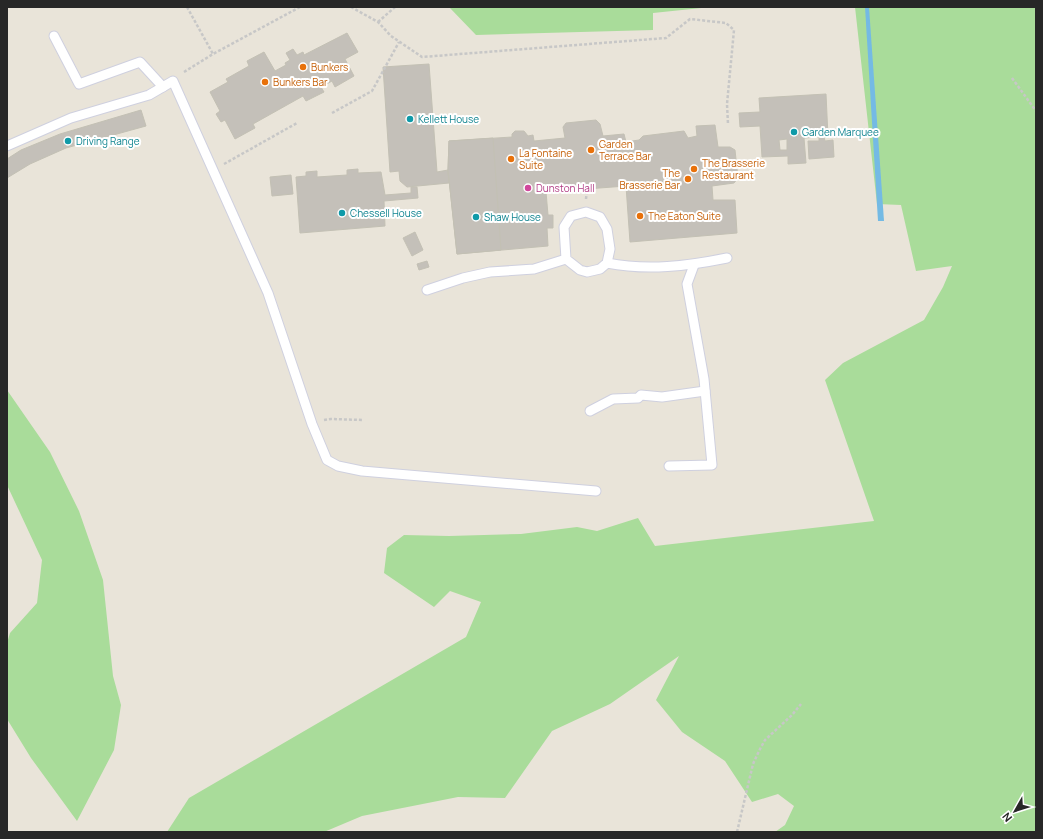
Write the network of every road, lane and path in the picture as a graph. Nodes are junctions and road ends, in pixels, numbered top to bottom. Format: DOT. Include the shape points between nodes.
graph roads {
  1 [pos="187,7"];
  2 [pos="300,7"];
  3 [pos="351,7"];
  4 [pos="395,7"];
  5 [pos="378,22"];
  6 [pos="54,36"];
  7 [pos="399,42"];
  8 [pos="213,54"];
  9 [pos="1012,78"];
  10 [pos="173,81"];
  11 [pos="163,87"];
  12 [pos="1036,111"];
  13 [pos="332,113"];
  14 [pos="297,123"];
  15 [pos="728,124"];
  16 [pos="7,146"];
  17 [pos="213,171"];
  18 [pos="727,258"];
  19 [pos="566,259"];
  20 [pos="608,263"];
  21 [pos="694,264"];
  22 [pos="427,290"];
  23 [pos="705,391"];
  24 [pos="590,411"];
  25 [pos="363,420"];
  26 [pos="312,424"];
  27 [pos="669,466"];
  28 [pos="596,491"];
  29 [pos="801,704"];
  30 [pos="737,832"];
  1 -- 8 [label="path"];
  2 -- 8 [label="path"];
  3 -- 5 [label="path"];
  4 -- 5 [label="path"];
  5 -- 7 [label="path"];
  6 -- 11 [label="lane" via="79,84 140,62"];
  7 -- 13 [label="path" via="372,91"];
  7 -- 15 [label="path" via="422,57 666,38 690,19 726,23 734,30 727,104"];
  8 -- 10 [label="path" via="187,69"];
  9 -- 12 [label="path"];
  10 -- 11 [label="lane"];
  10 -- 17 [label="lane"];
  11 -- 16 [label="lane" via="149,95 71,118"];
  14 -- 17 [label="path"];
  17 -- 26 [label="lane" via="268,293"];
  18 -- 21 [label="lane"];
  19 -- 20 [label="lane" via="587,272 600,269"];
  19 -- 20 [label="lane" via="564,227 571,216 586,212 600,217 607,229 610,249"];
  19 -- 22 [label="lane" via="534,269 476,275"];
  20 -- 21 [label="lane" via="627,267"];
  21 -- 23 [label="lane" via="686,284"];
  23 -- 24 [label="lane" via="613,399"];
  23 -- 27 [label="lane" via="712,465"];
  25 -- 26 [label="path" via="331,418"];
  26 -- 28 [label="lane" via="327,460 338,466 362,471"];
  29 -- 30 [label="path" via="765,740 753,764"];
}
